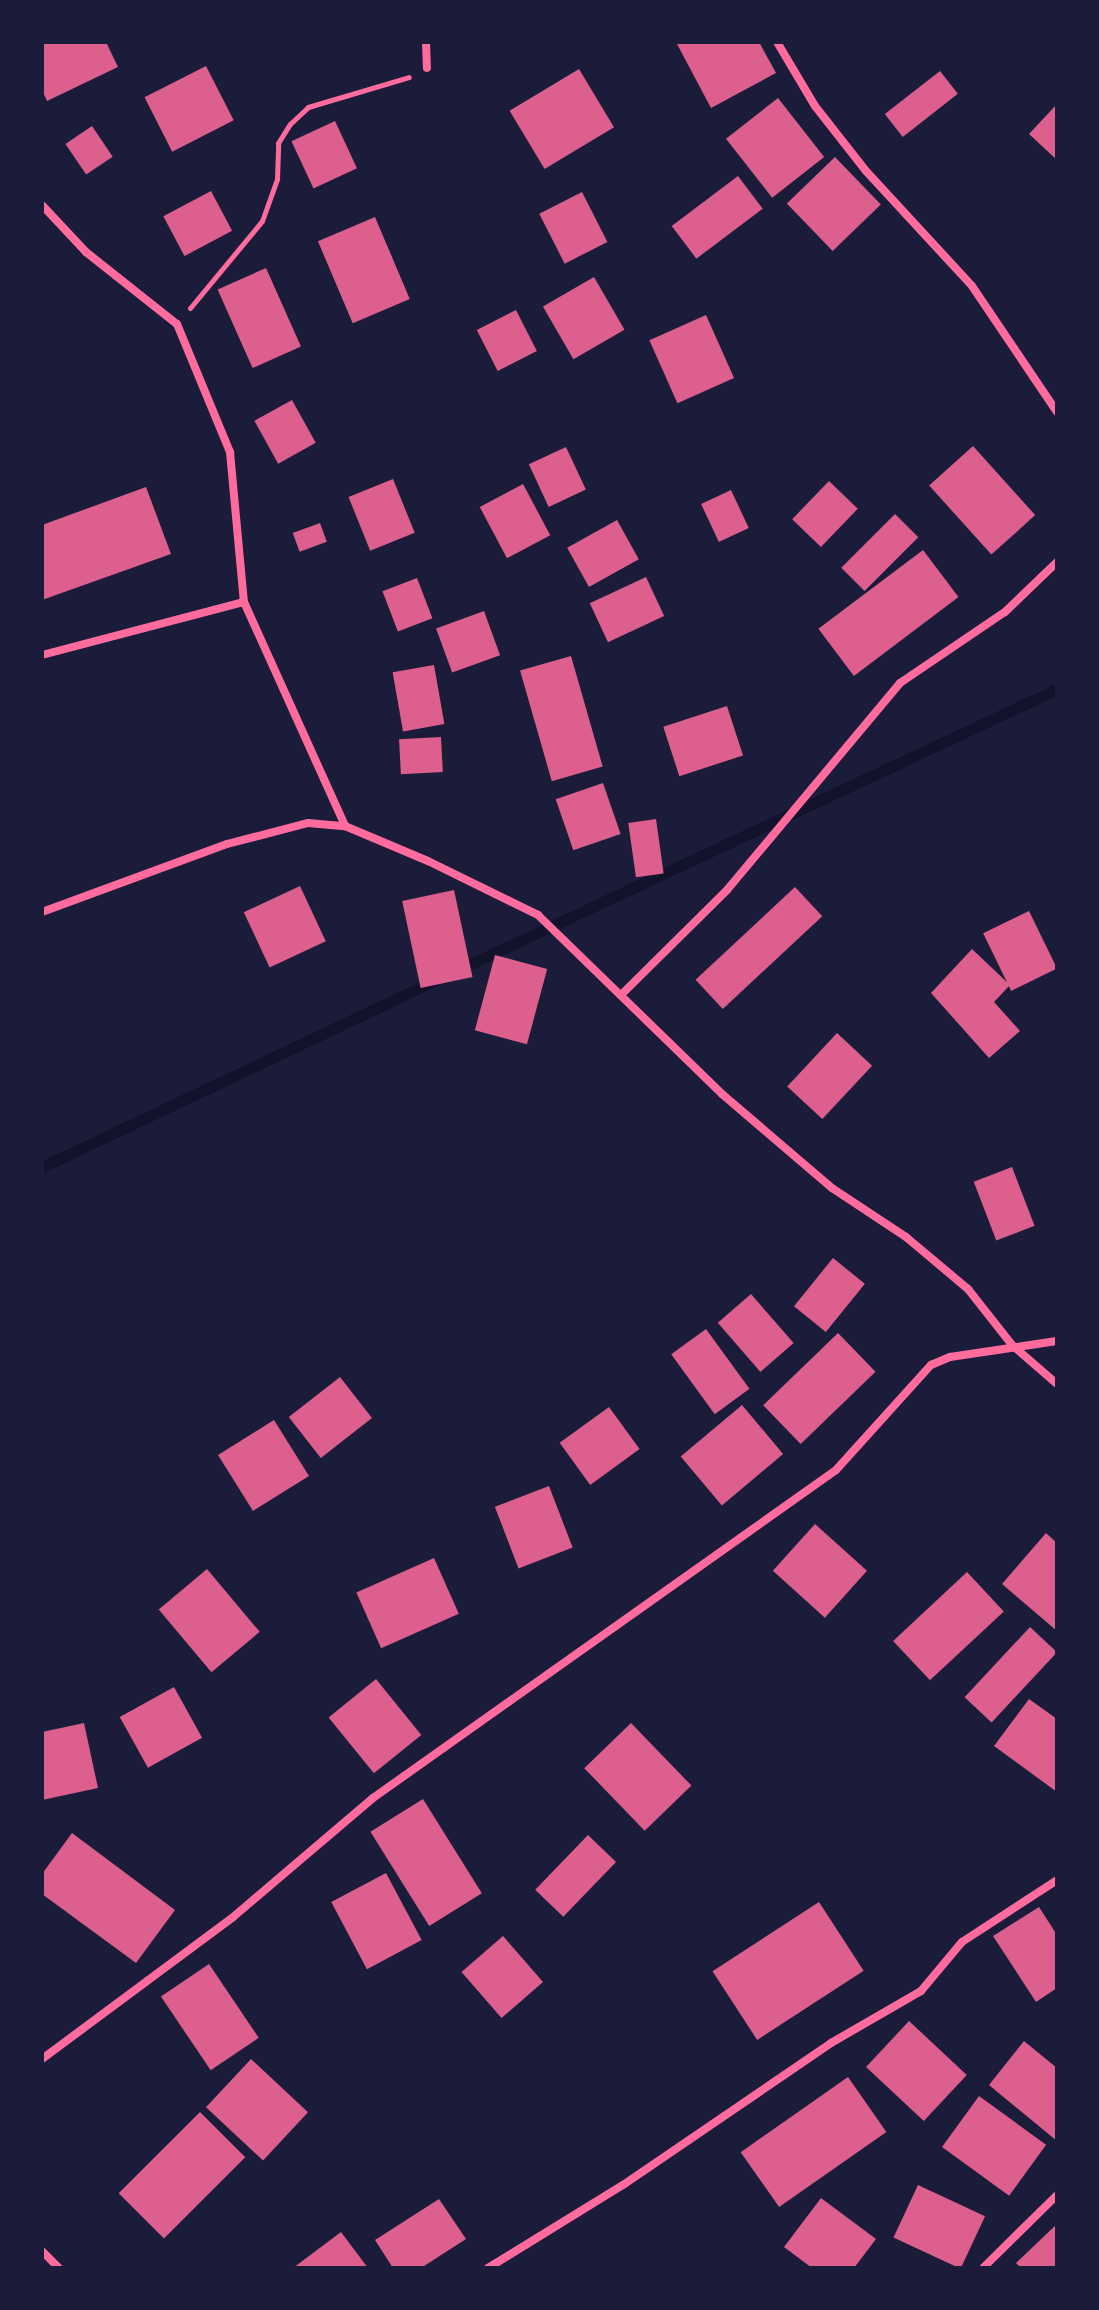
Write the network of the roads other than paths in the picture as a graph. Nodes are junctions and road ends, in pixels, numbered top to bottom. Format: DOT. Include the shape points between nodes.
graph roads {
  1 [pos="426,42"];
  2 [pos="777,42"];
  3 [pos="427,68"];
  4 [pos="42,205"];
  5 [pos="1057,412"];
  6 [pos="1057,562"];
  7 [pos="244,602"];
  8 [pos="42,655"];
  9 [pos="345,826"];
  10 [pos="42,912"];
  11 [pos="622,994"];
  12 [pos="1057,1341"];
  13 [pos="1012,1345"];
  14 [pos="1057,1384"];
  15 [pos="1057,1880"];
  16 [pos="42,2059"];
  17 [pos="1057,2195"];
  18 [pos="42,2251"];
  19 [pos="59,2268"];
  20 [pos="488,2268"];
  21 [pos="983,2268"];
  1 -- 3 [label="street"];
  2 -- 5 [label="street" via="815,106 866,171 972,286"];
  4 -- 7 [label="street" via="86,252 177,324 230,452"];
  6 -- 11 [label="street" via="1005,612 900,683 727,890"];
  7 -- 8 [label="street"];
  7 -- 9 [label="street"];
  9 -- 10 [label="street" via="308,823 227,844"];
  9 -- 11 [label="street" via="538,915"];
  11 -- 13 [label="street" via="722,1094 832,1188 906,1237 968,1289"];
  12 -- 13 [label="street"];
  13 -- 14 [label="street"];
  13 -- 16 [label="street" via="931,1365 836,1470 373,1798 232,1918"];
  15 -- 20 [label="street" via="962,1942 921,1991 831,2043 623,2185"];
  17 -- 21 [label="street"];
  18 -- 19 [label="street"];
}
